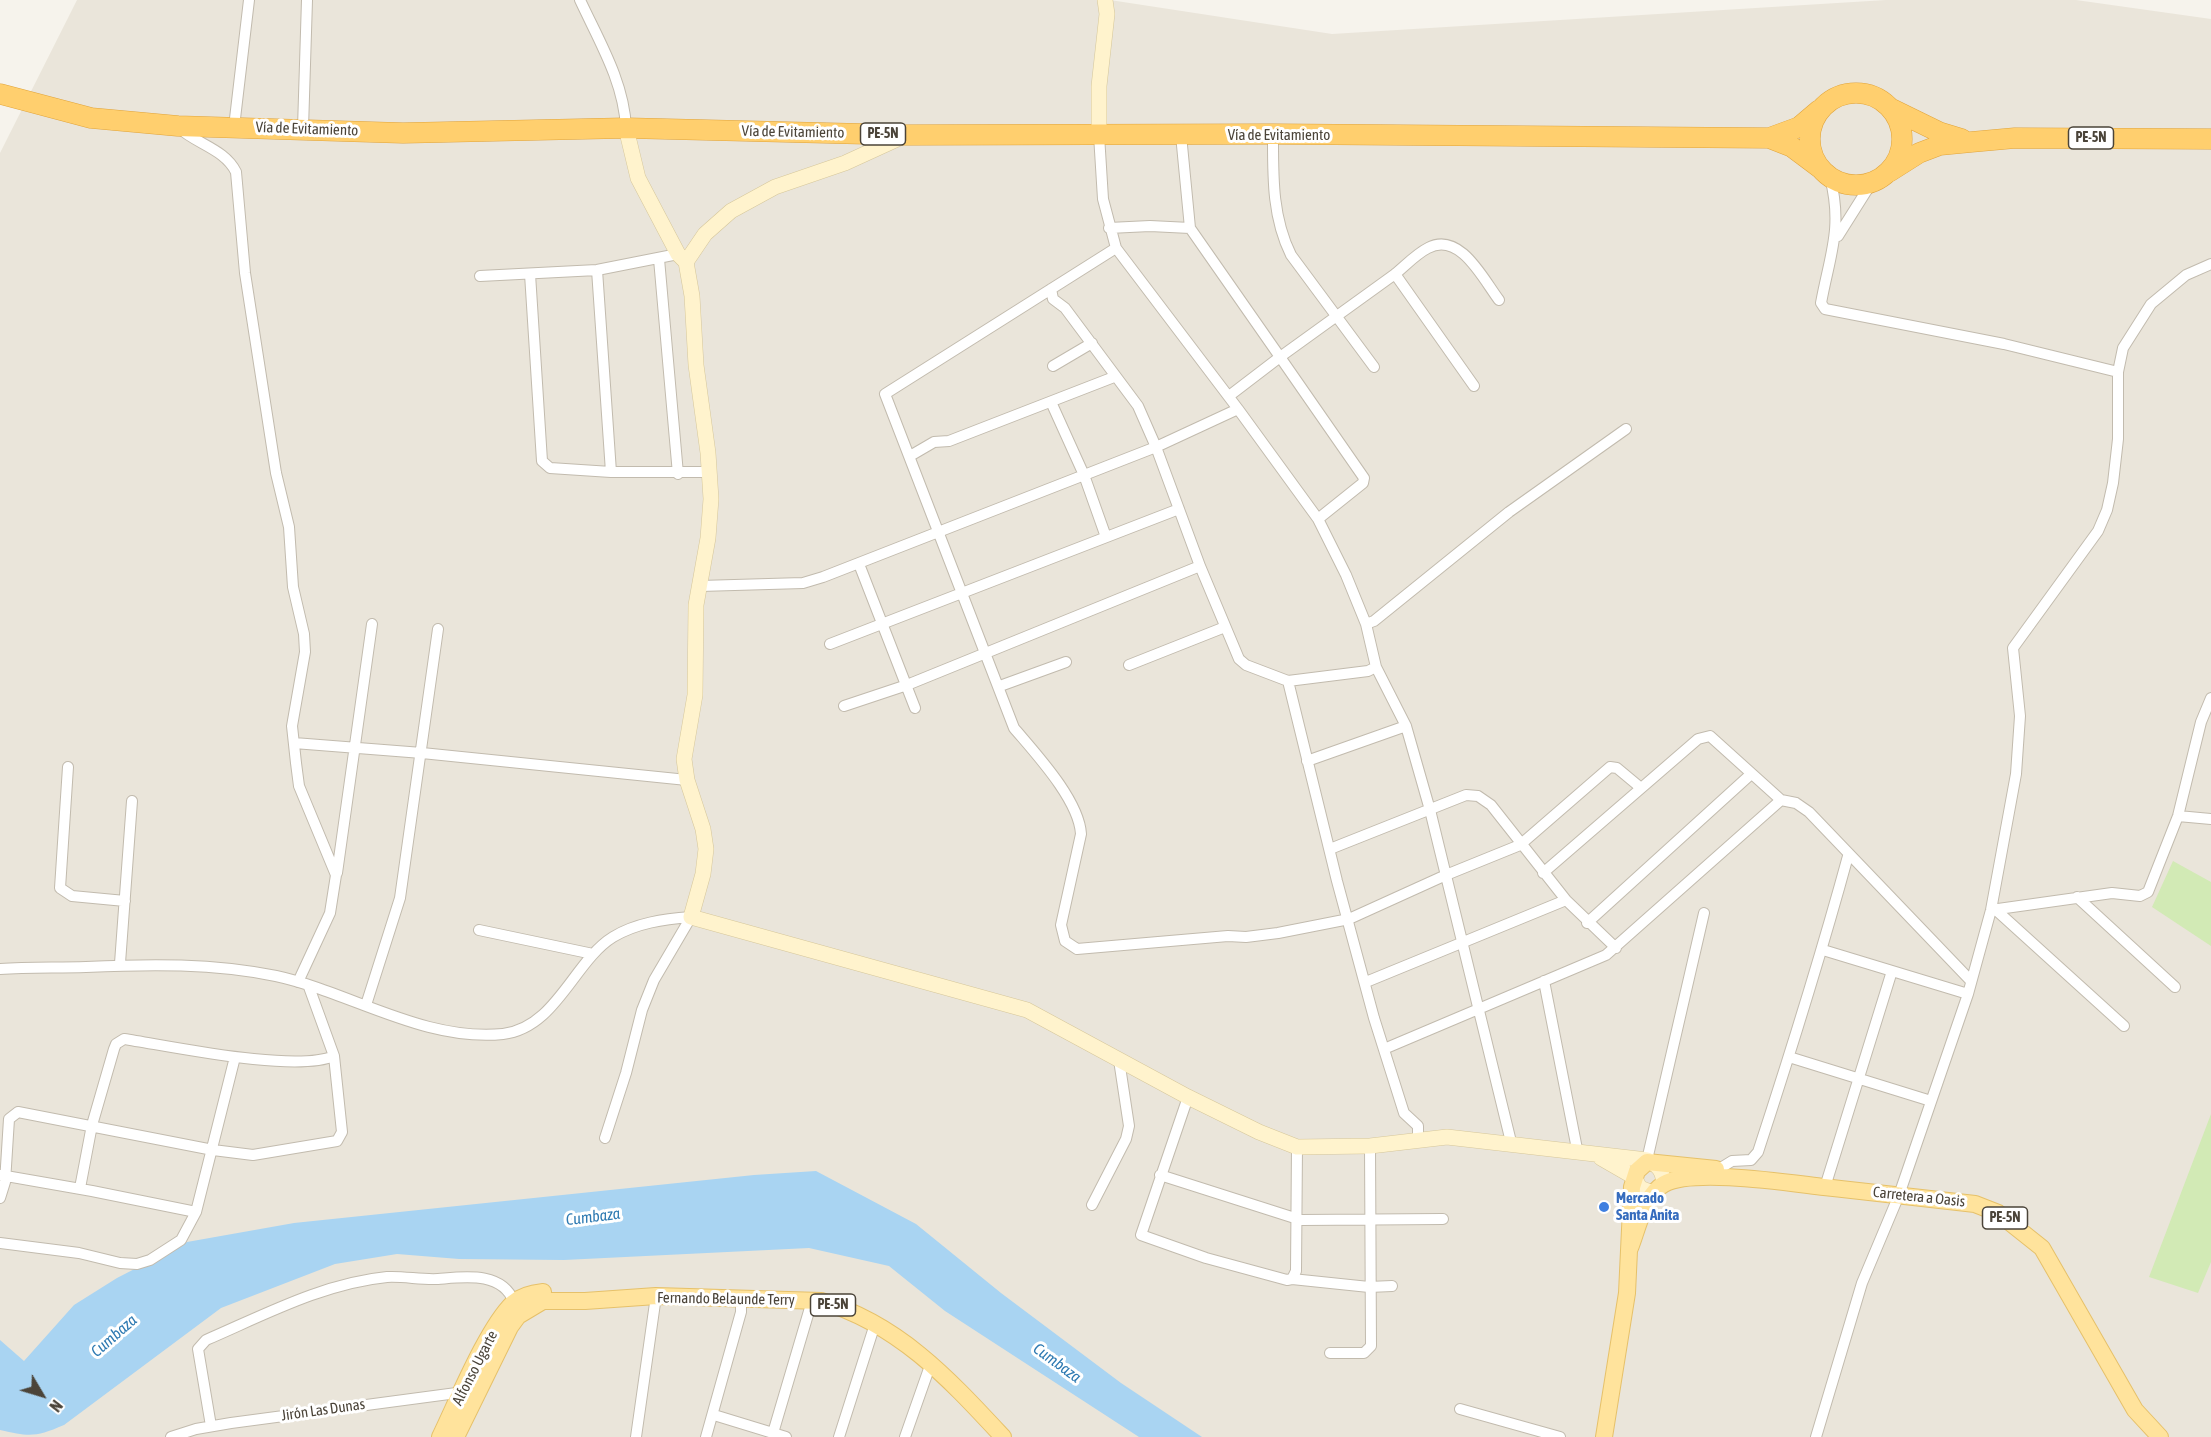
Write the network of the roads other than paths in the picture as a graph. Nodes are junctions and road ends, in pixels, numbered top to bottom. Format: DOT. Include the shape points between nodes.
graph roads {
  1 [pos="249,0"];
  2 [pos="307,0"];
  3 [pos="580,0"];
  4 [pos="1105,0"];
  5 [pos="0,94"];
  6 [pos="1822,108"];
  7 [pos="1893,110"];
  8 [pos="178,126"];
  9 [pos="234,128"];
  10 [pos="303,128"];
  11 [pos="626,128"];
  12 [pos="1273,134"];
  13 [pos="907,135"];
  14 [pos="1099,135"];
  15 [pos="1181,135"];
  16 [pos="1769,138"];
  17 [pos="2211,139"];
  18 [pos="1971,142"];
  19 [pos="1825,172"];
  20 [pos="1880,177"];
  21 [pos="1109,228"];
  22 [pos="1190,228"];
  23 [pos="1836,239"];
  24 [pos="1116,248"];
  25 [pos="682,258"];
  26 [pos="659,259"];
  27 [pos="2211,264"];
  28 [pos="597,270"];
  29 [pos="530,274"];
  30 [pos="1395,274"];
  31 [pos="480,276"];
  32 [pos="1051,289"];
  33 [pos="1499,300"];
  34 [pos="1337,317"];
  35 [pos="1092,343"];
  36 [pos="1280,357"];
  37 [pos="1053,366"];
  38 [pos="1374,367"];
  39 [pos="2118,372"];
  40 [pos="1114,377"];
  41 [pos="1474,386"];
  42 [pos="1229,396"];
  43 [pos="1051,402"];
  44 [pos="1238,410"];
  45 [pos="1626,429"];
  46 [pos="1156,447"];
  47 [pos="910,456"];
  48 [pos="611,472"];
  49 [pos="710,472"];
  50 [pos="678,474"];
  51 [pos="1084,475"];
  52 [pos="1179,509"];
  53 [pos="1318,519"];
  54 [pos="940,531"];
  55 [pos="1106,537"];
  56 [pos="858,564"];
  57 [pos="1200,566"];
  58 [pos="700,586"];
  59 [pos="963,591"];
  60 [pos="372,624"];
  61 [pos="1366,624"];
  62 [pos="881,626"];
  63 [pos="1225,627"];
  64 [pos="438,629"];
  65 [pos="830,644"];
  66 [pos="987,653"];
  67 [pos="1066,662"];
  68 [pos="1129,664"];
  69 [pos="1376,668"];
  70 [pos="1288,681"];
  71 [pos="907,685"];
  72 [pos="1000,686"];
  73 [pos="2211,698"];
  74 [pos="844,706"];
  75 [pos="915,708"];
  76 [pos="1406,726"];
  77 [pos="294,743"];
  78 [pos="356,750"];
  79 [pos="422,753"];
  80 [pos="1307,760"];
  81 [pos="68,767"];
  82 [pos="1750,775"];
  83 [pos="687,780"];
  84 [pos="1641,788"];
  85 [pos="1781,800"];
  86 [pos="132,801"];
  87 [pos="1430,810"];
  88 [pos="2178,816"];
  89 [pos="2211,819"];
  90 [pos="1520,845"];
  91 [pos="1330,849"];
  92 [pos="1848,856"];
  93 [pos="1543,873"];
  94 [pos="336,875"];
  95 [pos="1446,875"];
  96 [pos="2077,897"];
  97 [pos="1566,900"];
  98 [pos="125,901"];
  99 [pos="1993,910"];
  100 [pos="1704,914"];
  101 [pos="691,917"];
  102 [pos="1349,919"];
  103 [pos="1587,923"];
  104 [pos="479,930"];
  105 [pos="1462,941"];
  106 [pos="1616,948"];
  107 [pos="1823,950"];
  108 [pos="593,954"];
  109 [pos="120,963"];
  110 [pos="0,969"];
  111 [pos="1892,971"];
  112 [pos="1544,981"];
  113 [pos="1971,981"];
  114 [pos="298,982"];
  115 [pos="1366,982"];
  116 [pos="309,987"];
  117 [pos="2175,987"];
  118 [pos="1968,994"];
  119 [pos="366,1005"];
  120 [pos="1479,1008"];
  121 [pos="2124,1026"];
  122 [pos="1384,1048"];
  123 [pos="334,1056"];
  124 [pos="235,1057"];
  125 [pos="1789,1057"];
  126 [pos="1119,1060"];
  127 [pos="1859,1077"];
  128 [pos="1188,1097"];
  129 [pos="1931,1101"];
  130 [pos="92,1125"];
  131 [pos="605,1138"];
  132 [pos="1414,1141"];
  133 [pos="1370,1146"];
  134 [pos="1512,1146"];
  135 [pos="1297,1147"];
  136 [pos="213,1150"];
  137 [pos="1578,1154"];
  138 [pos="1599,1156"];
  139 [pos="1650,1161"];
  140 [pos="1719,1169"];
  141 [pos="2,1175"];
  142 [pos="1160,1175"];
  143 [pos="1634,1177"];
  144 [pos="1739,1177"];
  145 [pos="1824,1187"];
  146 [pos="80,1188"];
  147 [pos="1660,1189"];
  148 [pos="1899,1195"];
  149 [pos="0,1197"];
  150 [pos="1092,1205"];
  151 [pos="196,1212"];
  152 [pos="1295,1217"];
  153 [pos="1370,1218"];
  154 [pos="1443,1219"];
  155 [pos="0,1243"];
  156 [pos="1630,1248"];
  157 [pos="1292,1279"];
  158 [pos="1392,1286"];
  159 [pos="1369,1287"];
  160 [pos="656,1296"];
  161 [pos="741,1298"];
  162 [pos="616,1300"];
  163 [pos="812,1301"];
  164 [pos="514,1302"];
  165 [pos="875,1324"];
  166 [pos="1330,1353"];
  167 [pos="931,1363"];
  168 [pos="469,1393"];
  169 [pos="1460,1409"];
  170 [pos="714,1415"];
  171 [pos="211,1426"];
  172 [pos="749,1432"];
  173 [pos="773,1433"];
  174 [pos="171,1437"];
  175 [pos="440,1437"];
  176 [pos="456,1437"];
  177 [pos="636,1437"];
  178 [pos="706,1437"];
  179 [pos="786,1437"];
  180 [pos="839,1437"];
  181 [pos="906,1437"];
  182 [pos="1003,1437"];
  183 [pos="1560,1437"];
  184 [pos="1604,1437"];
  185 [pos="1816,1437"];
  186 [pos="2160,1437"];
  1 -- 9 [label="street"];
  2 -- 10 [label="street"];
  3 -- 11 [label="street" via="615,75 625,108"];
  4 -- 14 [label="street"];
  5 -- 8 [label="highway, Vía de Evitamiento / PE-5N" via="91,118"];
  6 -- 7 [label="highway" via="1835,98 1858,92 1874,95"];
  6 -- 16 [label="highway, Vía de Evitamiento / PE-5N" via="1799,127"];
  6 -- 19 [label="highway" via="1813,122 1810,139 1814,156"];
  7 -- 18 [label="highway, PE-5N"];
  7 -- 20 [label="highway" via="1903,138 1900,154"];
  8 -- 9 [label="highway, Vía de Evitamiento / PE-5N"];
  8 -- 77 [label="street" via="189,138 228,159 236,172 245,273 276,473 289,526 293,587 304,634 305,652 292,726"];
  9 -- 10 [label="highway, Vía de Evitamiento / PE-5N"];
  10 -- 11 [label="highway, Vía de Evitamiento / PE-5N" via="404,133"];
  11 -- 13 [label="highway, Vía de Evitamiento / PE-5N"];
  11 -- 25 [label="street" via="638,178"];
  12 -- 15 [label="highway, Vía de Evitamiento / PE-5N"];
  12 -- 16 [label="highway, Vía de Evitamiento / PE-5N"];
  12 -- 34 [label="street" via="1273,184 1281,232 1291,255"];
  13 -- 14 [label="highway, Vía de Evitamiento / PE-5N"];
  13 -- 25 [label="street" via="845,163 775,187 731,211"];
  14 -- 15 [label="highway, Vía de Evitamiento / PE-5N"];
  14 -- 21 [label="street"];
  15 -- 22 [label="street"];
  16 -- 19 [label="highway, Vía de Evitamiento / PE-5N" via="1792,147"];
  17 -- 18 [label="highway, PE-5N" via="2027,138"];
  18 -- 20 [label="highway, PE-5N" via="1940,145 1919,153"];
  19 -- 20 [label="highway" via="1846,184"];
  19 -- 23 [label="street" via="1837,203"];
  20 -- 23 [label="street"];
  21 -- 22 [label="street"];
  21 -- 24 [label="street"];
  22 -- 36 [label="street"];
  23 -- 39 [label="street" via="1821,303 1825,309 2004,344"];
  24 -- 32 [label="street"];
  24 -- 42 [label="street"];
  25 -- 26 [label="street"];
  25 -- 49 [label="street"];
  26 -- 28 [label="street"];
  26 -- 50 [label="street"];
  27 -- 39 [label="street" via="2186,275 2151,304 2123,348"];
  28 -- 29 [label="street"];
  28 -- 48 [label="street"];
  29 -- 31 [label="street"];
  29 -- 48 [label="street" via="542,461 550,468"];
  30 -- 33 [label="street" via="1428,248 1447,243 1459,249"];
  30 -- 34 [label="street"];
  30 -- 41 [label="street"];
  32 -- 35 [label="street" via="1053,299 1065,308"];
  32 -- 47 [label="street" via="885,394"];
  34 -- 36 [label="street"];
  34 -- 38 [label="street"];
  35 -- 37 [label="street"];
  35 -- 40 [label="street"];
  36 -- 42 [label="street"];
  36 -- 53 [label="street" via="1364,478"];
  39 -- 99 [label="street" via="2118,439 2108,510 2098,531 2013,648 2020,716 2016,774"];
  40 -- 43 [label="street"];
  40 -- 46 [label="street" via="1138,406"];
  42 -- 44 [label="street"];
  43 -- 47 [label="street" via="949,441 934,441"];
  43 -- 51 [label="street"];
  44 -- 46 [label="street"];
  44 -- 53 [label="street"];
  45 -- 61 [label="street" via="1509,512"];
  46 -- 51 [label="street"];
  46 -- 52 [label="street"];
  47 -- 54 [label="street"];
  48 -- 50 [label="street"];
  49 -- 50 [label="street"];
  49 -- 58 [label="street" via="708,538"];
  51 -- 54 [label="street"];
  51 -- 55 [label="street"];
  52 -- 55 [label="street"];
  52 -- 57 [label="street"];
  53 -- 61 [label="street"];
  54 -- 56 [label="street"];
  54 -- 59 [label="street"];
  55 -- 59 [label="street"];
  56 -- 58 [label="street" via="803,583"];
  56 -- 62 [label="street"];
  57 -- 63 [label="street"];
  57 -- 66 [label="street"];
  58 -- 83 [label="street" via="696,605 695,695 684,750"];
  59 -- 62 [label="street"];
  59 -- 66 [label="street"];
  60 -- 78 [label="street"];
  61 -- 69 [label="street"];
  62 -- 65 [label="street"];
  62 -- 71 [label="street"];
  63 -- 68 [label="street"];
  63 -- 70 [label="street" via="1242,662"];
  64 -- 79 [label="street"];
  66 -- 71 [label="street"];
  66 -- 72 [label="street"];
  67 -- 72 [label="street"];
  69 -- 70 [label="street"];
  69 -- 76 [label="street"];
  70 -- 80 [label="street"];
  71 -- 74 [label="street"];
  71 -- 75 [label="street"];
  72 -- 102 [label="street" via="1014,728 1050,772 1080,820 1081,834 1061,925 1070,945 1077,949 1246,937"];
  73 -- 88 [label="street" via="2201,722"];
  76 -- 80 [label="street"];
  76 -- 87 [label="street"];
  77 -- 78 [label="street"];
  77 -- 94 [label="street" via="299,786"];
  78 -- 79 [label="street"];
  78 -- 94 [label="street"];
  79 -- 83 [label="street"];
  79 -- 119 [label="street" via="400,898"];
  80 -- 91 [label="street"];
  81 -- 98 [label="street" via="60,888 72,896"];
  82 -- 84 [label="street" via="1716,738 1703,736"];
  82 -- 85 [label="street"];
  82 -- 103 [label="street"];
  83 -- 101 [label="street" via="706,849"];
  84 -- 90 [label="street" via="1617,768 1610,767"];
  84 -- 93 [label="street"];
  85 -- 92 [label="street" via="1804,807"];
  85 -- 106 [label="street"];
  86 -- 98 [label="street"];
  87 -- 90 [label="street" via="1466,795 1478,796 1491,805"];
  87 -- 91 [label="street"];
  87 -- 95 [label="street"];
  88 -- 89 [label="street"];
  88 -- 96 [label="street" via="2145,895"];
  90 -- 93 [label="street"];
  90 -- 95 [label="street"];
  91 -- 102 [label="street"];
  92 -- 107 [label="street"];
  92 -- 113 [label="street"];
  93 -- 97 [label="street"];
  94 -- 114 [label="street" via="330,913"];
  95 -- 102 [label="street"];
  95 -- 105 [label="street"];
  96 -- 99 [label="street"];
  96 -- 117 [label="street"];
  97 -- 103 [label="street"];
  97 -- 105 [label="street"];
  98 -- 109 [label="street"];
  99 -- 113 [label="street"];
  99 -- 121 [label="street"];
  100 -- 139 [label="street"];
  101 -- 108 [label="street" via="631,928 611,938"];
  101 -- 126 [label="street" via="1027,1010"];
  101 -- 131 [label="street" via="654,980 642,1010"];
  102 -- 115 [label="street"];
  103 -- 106 [label="street"];
  104 -- 108 [label="street"];
  105 -- 115 [label="street"];
  105 -- 120 [label="street"];
  106 -- 112 [label="street"];
  107 -- 111 [label="street"];
  107 -- 125 [label="street"];
  108 -- 119 [label="street" via="553,1005 506,1034 450,1031"];
  109 -- 110 [label="street"];
  109 -- 114 [label="street" via="229,969"];
  111 -- 118 [label="street"];
  111 -- 127 [label="street"];
  112 -- 120 [label="street"];
  112 -- 137 [label="street"];
  113 -- 118 [label="street"];
  114 -- 116 [label="street"];
  115 -- 122 [label="street"];
  116 -- 119 [label="street"];
  116 -- 123 [label="street"];
  118 -- 129 [label="street"];
  120 -- 122 [label="street"];
  120 -- 134 [label="street"];
  122 -- 132 [label="street" via="1404,1113 1418,1126"];
  123 -- 124 [label="street" via="313,1062"];
  123 -- 136 [label="street" via="342,1132 337,1141 253,1155"];
  124 -- 130 [label="street" via="124,1039 114,1049"];
  124 -- 136 [label="street"];
  125 -- 127 [label="street"];
  125 -- 140 [label="street" via="1755,1158 1732,1161"];
  126 -- 128 [label="street"];
  126 -- 150 [label="street" via="1129,1126"];
  127 -- 129 [label="street"];
  127 -- 145 [label="street"];
  128 -- 135 [label="street"];
  128 -- 142 [label="street"];
  129 -- 148 [label="street"];
  130 -- 136 [label="street"];
  130 -- 141 [label="street" via="28,1113 12,1114"];
  130 -- 146 [label="street"];
  132 -- 133 [label="street"];
  132 -- 134 [label="street" via="1448,1137"];
  133 -- 135 [label="street"];
  133 -- 153 [label="street"];
  134 -- 137 [label="street"];
  135 -- 152 [label="street"];
  136 -- 151 [label="street"];
  137 -- 138 [label="street"];
  138 -- 139 [label="street"];
  138 -- 143 [label="street"];
  139 -- 140 [label="main road, Carretera a Oasis / PE-5N"];
  139 -- 143 [label="main road"];
  139 -- 147 [label="street" via="1663,1174"];
  140 -- 144 [label="main road, Carretera a Oasis / PE-5N"];
  141 -- 146 [label="street"];
  141 -- 149 [label="street" via="5,1182"];
  142 -- 152 [label="street"];
  142 -- 157 [label="street" via="1141,1235 1206,1258"];
  143 -- 147 [label="street" via="1640,1188"];
  143 -- 156 [label="main road"];
  144 -- 145 [label="main road, Carretera a Oasis / PE-5N"];
  144 -- 147 [label="main road, Carretera a Oasis / PE-5N" via="1694,1178"];
  145 -- 148 [label="main road, Carretera a Oasis / PE-5N"];
  146 -- 151 [label="street"];
  147 -- 156 [label="main road" via="1642,1215"];
  148 -- 185 [label="street" via="1862,1283"];
  148 -- 186 [label="main road, Carretera a Oasis / PE-5N" via="1988,1208 2042,1248 2135,1410"];
  151 -- 155 [label="street" via="181,1240 137,1264"];
  152 -- 153 [label="street"];
  152 -- 157 [label="street" via="1296,1271"];
  153 -- 154 [label="street"];
  153 -- 159 [label="street"];
  156 -- 184 [label="main road" via="1627,1293"];
  157 -- 159 [label="street"];
  158 -- 159 [label="street"];
  159 -- 166 [label="street" via="1369,1350"];
  160 -- 161 [label="main road, Fernando Belaunde Terry / PE-5N"];
  160 -- 162 [label="main road, Fernando Belaunde Terry / PE-5N"];
  160 -- 177 [label="street"];
  161 -- 163 [label="main road, Fernando Belaunde Terry / PE-5N"];
  161 -- 170 [label="street" via="741,1312"];
  162 -- 164 [label="main road, Fernando Belaunde Terry / PE-5N" via="595,1293 560,1290 533,1293"];
  162 -- 168 [label="main road, Fernando Belaunde Terry / PE-5N" via="543,1301 531,1306 510,1327"];
  163 -- 165 [label="main road, Fernando Belaunde Terry / PE-5N" via="847,1309"];
  163 -- 173 [label="street"];
  164 -- 168 [label="main road, Alfonso Ugarte / PE-5N" via="499,1320"];
  164 -- 171 [label="street" via="501,1284 472,1277 389,1277 294,1302 206,1340 198,1349"];
  165 -- 167 [label="main road, Fernando Belaunde Terry / PE-5N"];
  165 -- 180 [label="street"];
  167 -- 181 [label="street"];
  167 -- 182 [label="main road, Fernando Belaunde Terry / PE-5N"];
  168 -- 171 [label="street, Jirón Las Dunas"];
  168 -- 175 [label="main road, Alfonso Ugarte / PE-5N"];
  168 -- 176 [label="main road, Fernando Belaunde Terry / PE-5N"];
  169 -- 183 [label="street"];
  170 -- 172 [label="street"];
  170 -- 178 [label="street"];
  171 -- 174 [label="street, Jirón Las Dunas"];
  172 -- 173 [label="street"];
  173 -- 179 [label="street"];
}
